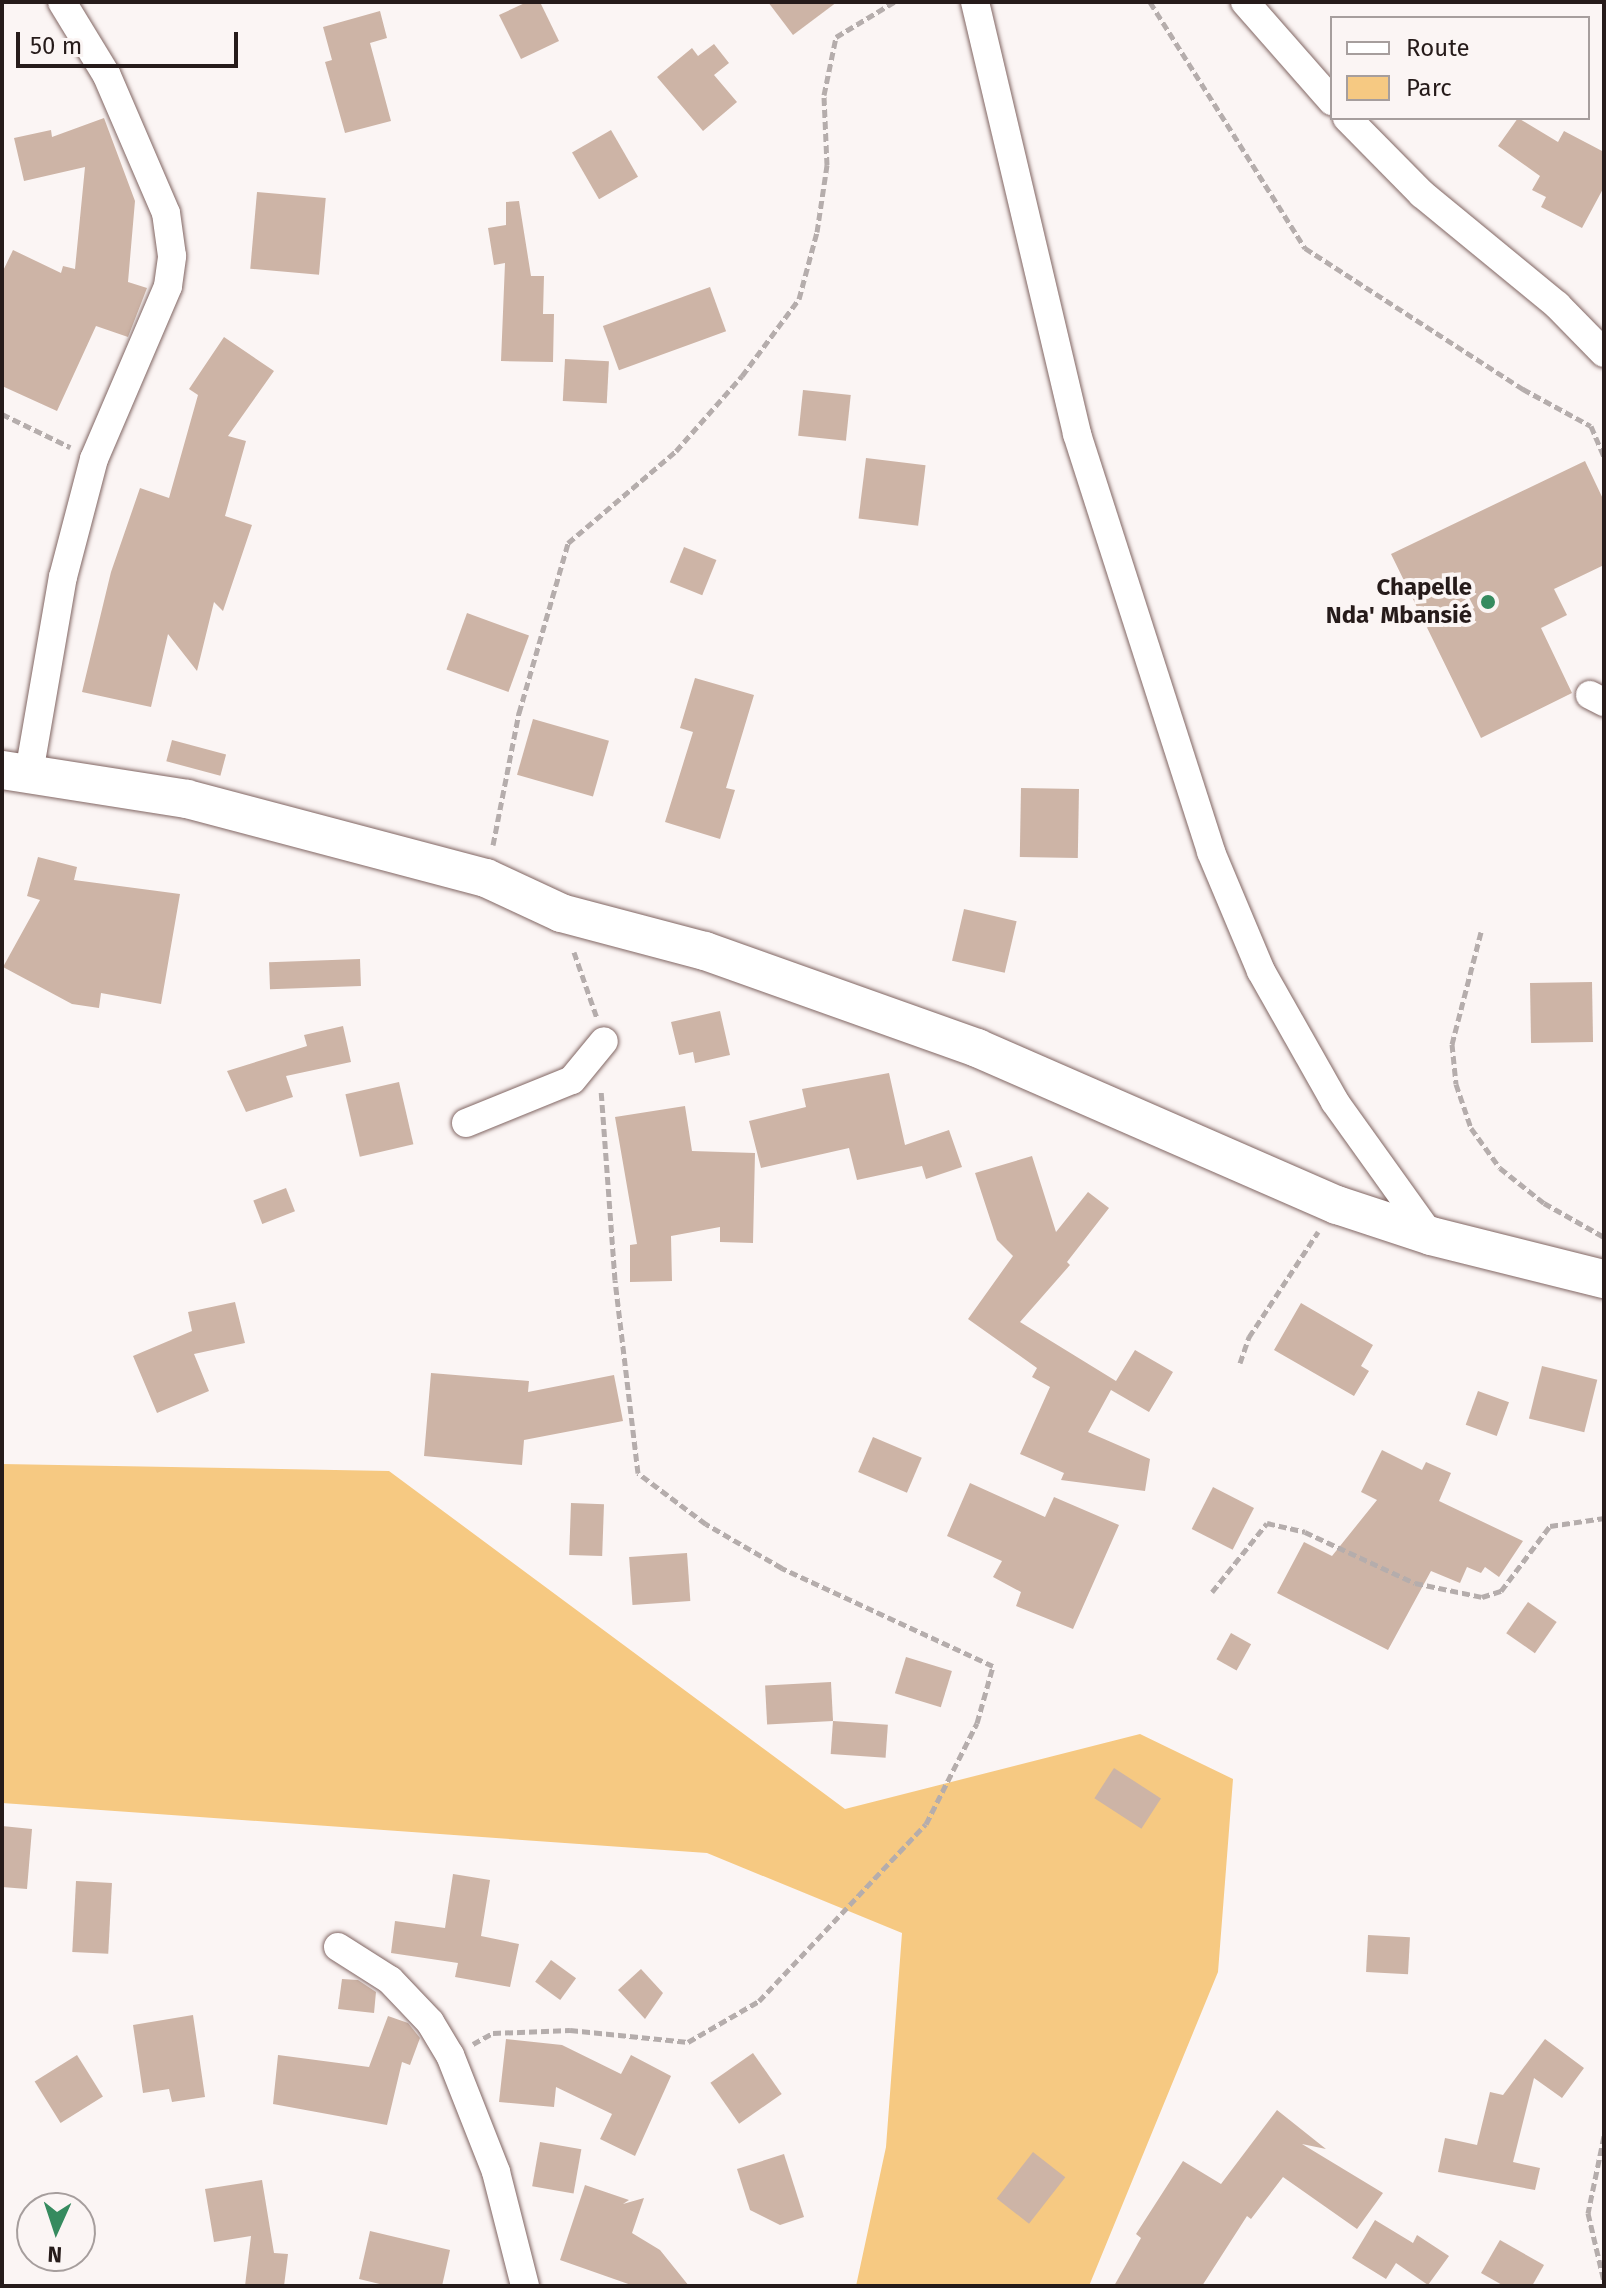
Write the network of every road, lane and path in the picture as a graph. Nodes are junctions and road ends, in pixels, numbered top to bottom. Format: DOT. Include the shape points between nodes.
graph roads {
  1 [pos="62,2"];
  2 [pos="894,2"];
  3 [pos="975,2"];
  4 [pos="1150,2"];
  5 [pos="1245,2"];
  6 [pos="1330,99"];
  7 [pos="1349,120"];
  8 [pos="1604,353"];
  9 [pos="2,414"];
  10 [pos="1604,456"];
  11 [pos="94,459"];
  12 [pos="16,772"];
  13 [pos="486,878"];
  14 [pos="561,913"];
  15 [pos="1481,932"];
  16 [pos="604,1041"];
  17 [pos="466,1123"];
  18 [pos="1337,1205"];
  19 [pos="1431,1236"];
  20 [pos="1604,1237"];
  21 [pos="1604,1279"];
  22 [pos="1240,1363"];
  23 [pos="1604,1518"];
  24 [pos="1212,1592"];
  25 [pos="338,1947"];
  26 [pos="450,2055"];
  27 [pos="1604,2136"];
  28 [pos="1604,2281"];
  29 [pos="525,2286"];
  1 -- 11 [label="street" via="106,74 160,199 172,256 168,286"];
  2 -- 13 [label="path" via="836,37 824,95 827,165 799,299 742,376 676,451 568,543 519,713"];
  3 -- 19 [label="street" via="1077,434 1155,693 1211,852 1261,971 1335,1102"];
  4 -- 10 [label="path" via="1305,248 1523,389 1591,426"];
  5 -- 6 [label="street"];
  7 -- 8 [label="street" via="1422,194 1557,305"];
  9 -- 11 [label="path"];
  11 -- 12 [label="street"];
  12 -- 13 [label="main road" via="187,799"];
  13 -- 14 [label="main road"];
  14 -- 16 [label="path"];
  14 -- 18 [label="main road" via="705,951 977,1048"];
  15 -- 20 [label="path" via="1452,1044 1456,1084 1471,1128 1500,1168 1544,1203"];
  16 -- 17 [label="street" via="572,1080"];
  16 -- 26 [label="path" via="600,1074 615,1280 638,1473 706,1524 782,1568 993,1666 977,1723 926,1824 759,2001 688,2042 570,2030 493,2033"];
  18 -- 19 [label="main road"];
  18 -- 22 [label="path" via="1249,1337"];
  19 -- 21 [label="main road"];
  23 -- 24 [label="path" via="1550,1526 1501,1591 1482,1597 1415,1583 1305,1532 1267,1523"];
  25 -- 26 [label="street" via="390,1980 430,2022"];
  26 -- 29 [label="street" via="496,2172"];
  27 -- 28 [label="path" via="1588,2213"];
}
